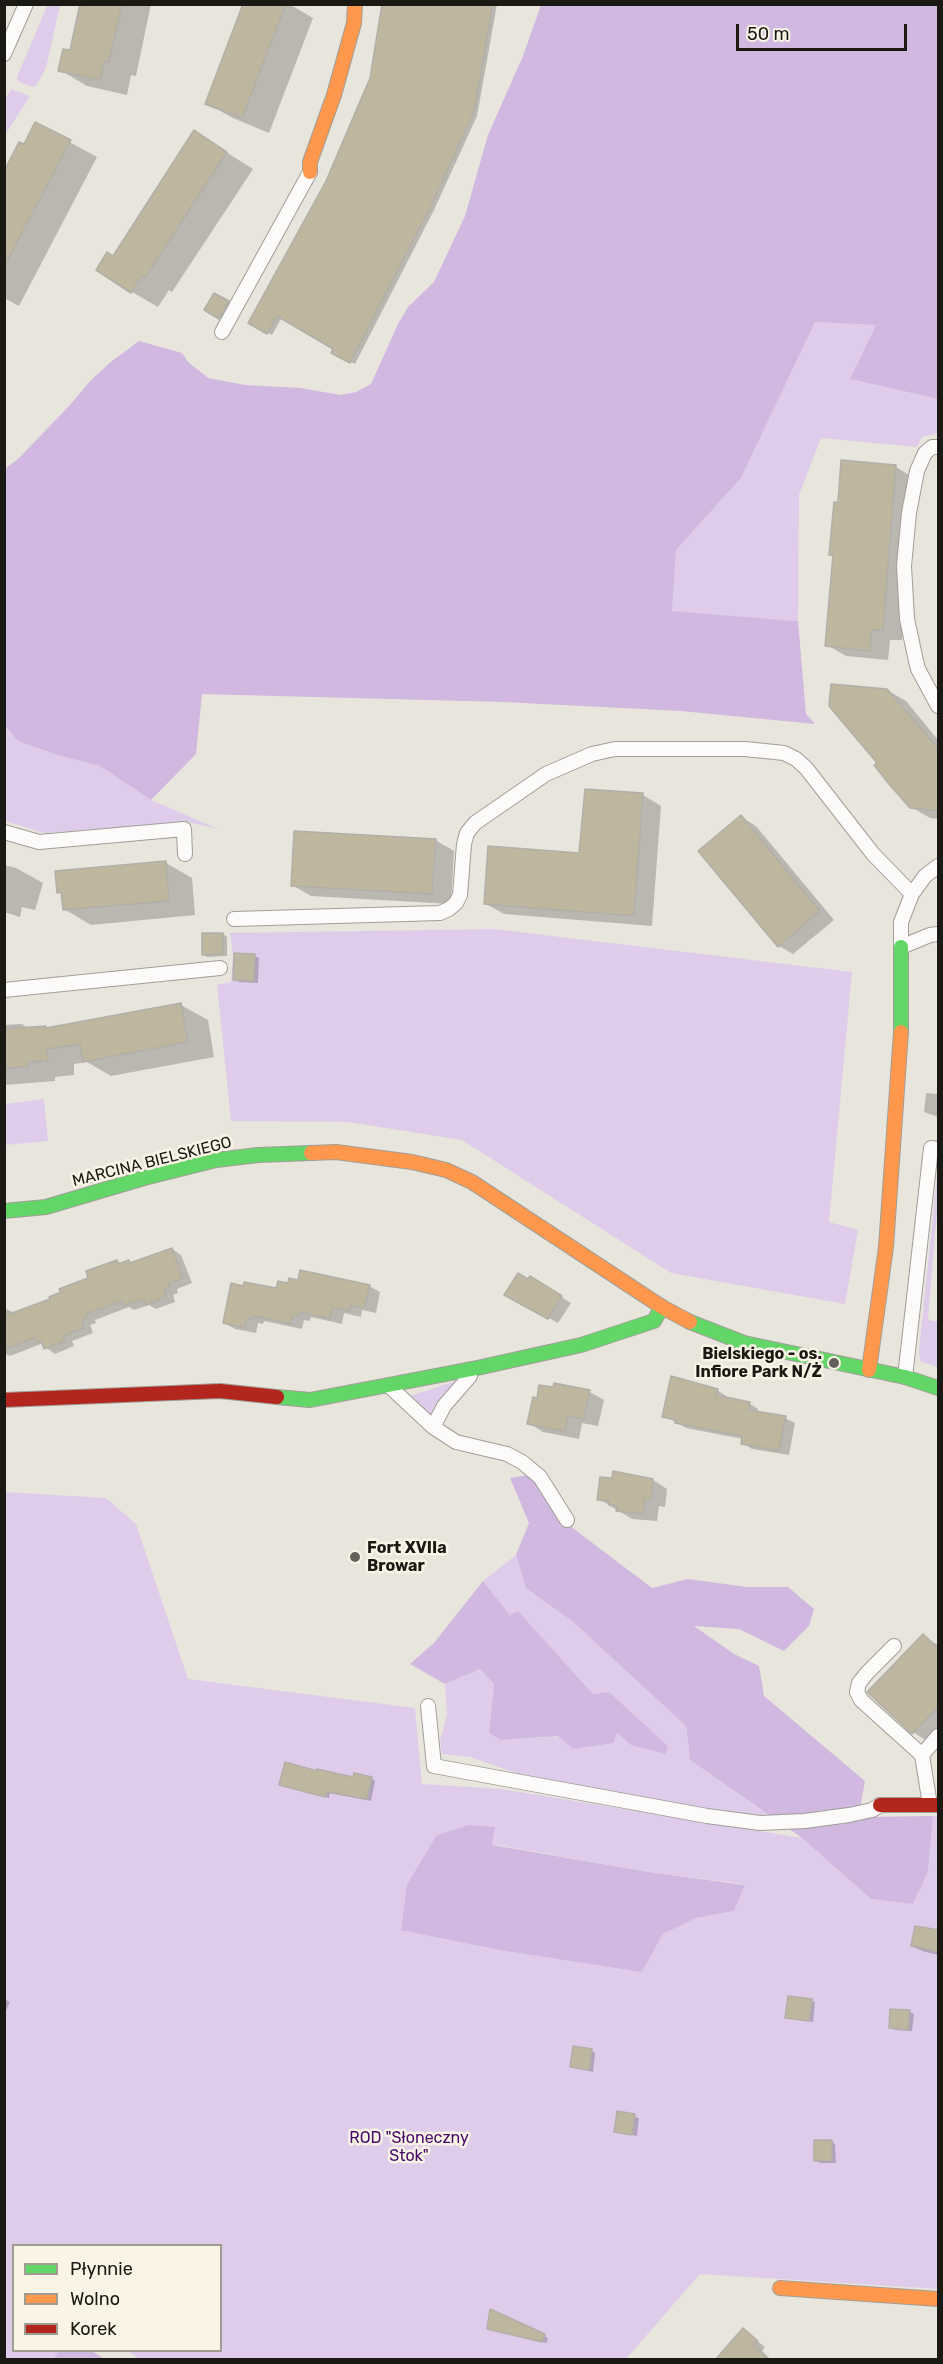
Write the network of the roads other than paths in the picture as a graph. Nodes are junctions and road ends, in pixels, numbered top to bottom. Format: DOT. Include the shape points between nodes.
graph roads {
  1 [pos="26,4"];
  2 [pos="355,4"];
  3 [pos="4,54"];
  4 [pos="310,172"];
  5 [pos="222,332"];
  6 [pos="939,447"];
  7 [pos="939,706"];
  8 [pos="4,832"];
  9 [pos="185,854"];
  10 [pos="939,866"];
  11 [pos="912,894"];
  12 [pos="234,919"];
  13 [pos="939,934"];
  14 [pos="902,947"];
  15 [pos="220,968"];
  16 [pos="4,990"];
  17 [pos="939,1149"];
  18 [pos="4,1211"];
  19 [pos="662,1307"];
  20 [pos="477,1368"];
  21 [pos="869,1370"];
  22 [pos="905,1377"];
  23 [pos="388,1386"];
  24 [pos="939,1388"];
  25 [pos="4,1400"];
  26 [pos="433,1427"];
  27 [pos="567,1520"];
  28 [pos="894,1646"];
  29 [pos="428,1706"];
  30 [pos="939,1736"];
  31 [pos="921,1755"];
  32 [pos="880,1805"];
  33 [pos="934,1805"];
  34 [pos="780,2288"];
  35 [pos="939,2299"];
  1 -- 3 [label="lane"];
  2 -- 4 [label="street" via="351,33"];
  4 -- 5 [label="lane"];
  6 -- 7 [label="lane" via="925,453 917,471 904,566 907,619 916,661"];
  8 -- 9 [label="lane" via="39,842 184,828"];
  10 -- 11 [label="lane" via="925,876"];
  11 -- 12 [label="lane" via="873,854 806,768 784,753 745,749 615,749 592,754 546,774 475,823 464,844 460,895 449,909 440,913"];
  11 -- 14 [label="lane" via="901,922"];
  13 -- 14 [label="lane"];
  14 -- 21 [label="street" via="901,1027 886,1247"];
  15 -- 16 [label="lane"];
  17 -- 22 [label="lane" via="932,1148"];
  18 -- 19 [label="street, MARCINA BIELSKIEGO" via="46,1207 216,1160 336,1152 412,1162 446,1170 472,1182"];
  19 -- 20 [label="street" via="654,1321 581,1345"];
  19 -- 21 [label="street, MARCINA BIELSKIEGO" via="701,1328 744,1343"];
  20 -- 23 [label="street"];
  20 -- 26 [label="lane" via="444,1406"];
  21 -- 22 [label="street, MARCINA BIELSKIEGO"];
  22 -- 24 [label="street, MARCINA BIELSKIEGO"];
  23 -- 25 [label="street" via="310,1400 220,1391"];
  23 -- 26 [label="lane"];
  26 -- 27 [label="lane" via="456,1442 507,1454 522,1462 540,1477"];
  28 -- 31 [label="lane" via="867,1672 857,1692"];
  29 -- 32 [label="lane" via="435,1766 760,1823 849,1815"];
  30 -- 31 [label="lane"];
  31 -- 33 [label="lane"];
  32 -- 33 [label="street"];
  34 -- 35 [label="street"];
}
